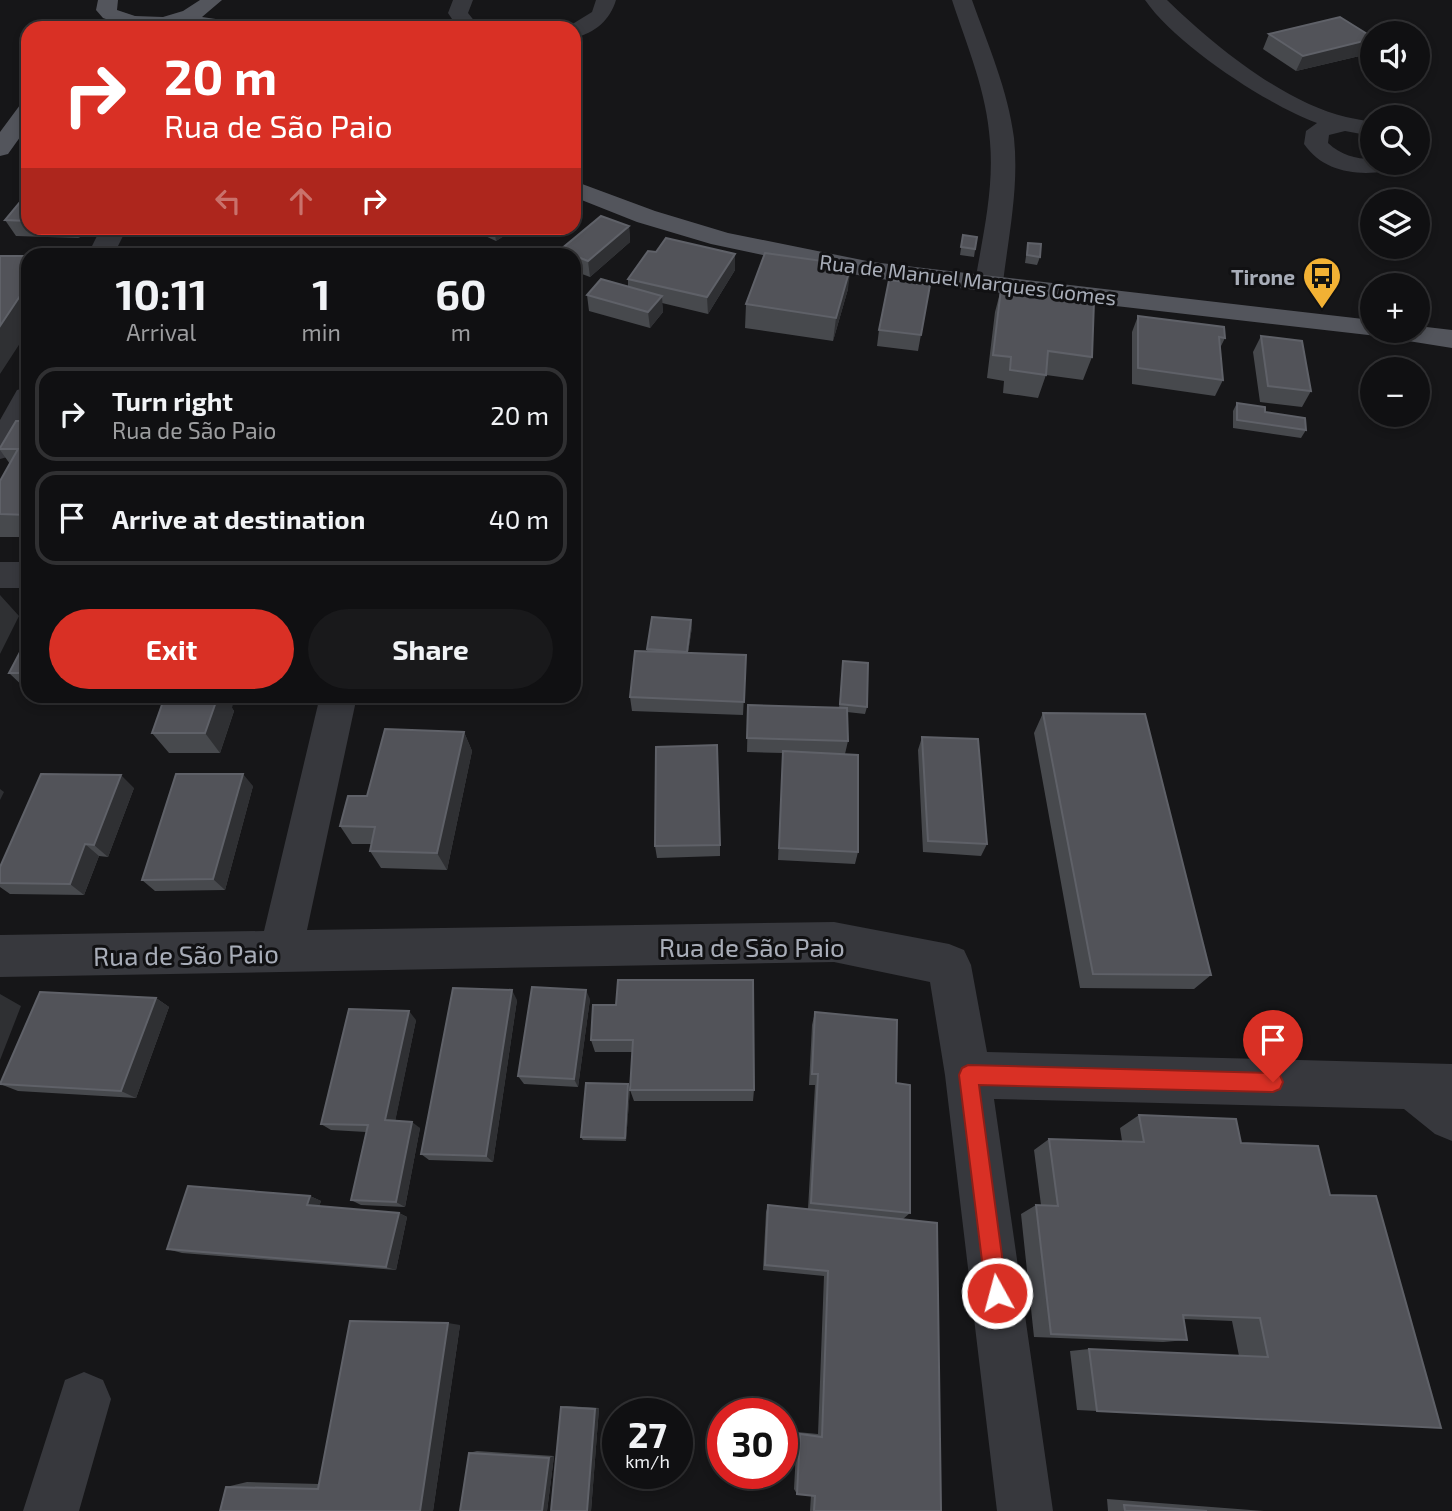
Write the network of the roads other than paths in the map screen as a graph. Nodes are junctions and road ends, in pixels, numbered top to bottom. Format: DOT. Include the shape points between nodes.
graph roads {
  1 [pos="106,0"];
  2 [pos="463,0"];
  3 [pos="606,0"];
  4 [pos="962,0"];
  5 [pos="1155,0"];
  6 [pos="211,1"];
  7 [pos="91,19"];
  8 [pos="174,20"];
  9 [pos="128,21"];
  10 [pos="168,21"];
  11 [pos="183,21"];
  12 [pos="237,21"];
  13 [pos="462,21"];
  14 [pos="581,28"];
  15 [pos="1293,104"];
  16 [pos="21,120"];
  17 [pos="1343,124"];
  18 [pos="1360,127"];
  19 [pos="1318,131"];
  20 [pos="0,149"];
  21 [pos="1360,165"];
  22 [pos="581,191"];
  23 [pos="989,282"];
  24 [pos="1360,328"];
  25 [pos="1430,336"];
  26 [pos="1452,338"];
  27 [pos="21,410"];
  28 [pos="0,448"];
  29 [pos="0,575"];
  30 [pos="21,575"];
  31 [pos="337,703"];
  32 [pos="280,953"];
  33 [pos="0,956"];
  34 [pos="968,1075"];
  35 [pos="1432,1086"];
  36 [pos="1452,1117"];
  37 [pos="83,1399"];
  38 [pos="51,1511"];
  39 [pos="1025,1511"];
  1 -- 7 [label="main road"];
  1 -- 9 [label="main road" via="110,14"];
  2 -- 13 [label="street" via="458,13"];
  3 -- 14 [label="street" via="601,15"];
  4 -- 23 [label="street" via="1002,137 1003,183"];
  5 -- 15 [label="street" via="1208,47"];
  6 -- 8 [label="main road"];
  6 -- 12 [label="main road" via="215,9"];
  8 -- 10 [label="main road"];
  8 -- 11 [label="main road"];
  15 -- 17 [label="street"];
  15 -- 19 [label="street"];
  16 -- 20 [label="main road"];
  17 -- 18 [label="street"];
  17 -- 19 [label="street"];
  19 -- 21 [label="street" via="1316,144 1321,151"];
  22 -- 23 [label="main road, Rua de Manuel Marques Gomes" via="625,211 707,237 859,267"];
  23 -- 24 [label="main road, Rua de Manuel Marques Gomes"];
  25 -- 26 [label="main road"];
  27 -- 28 [label="street"];
  29 -- 30 [label="street"];
  31 -- 32 [label="street"];
  32 -- 33 [label="street, Rua de São Paio"];
  32 -- 34 [label="street, Rua de São Paio" via="834,942 949,965"];
  34 -- 35 [label="street"];
  34 -- 39 [label="street"];
  35 -- 36 [label="street"];
  37 -- 38 [label="street"];
}
